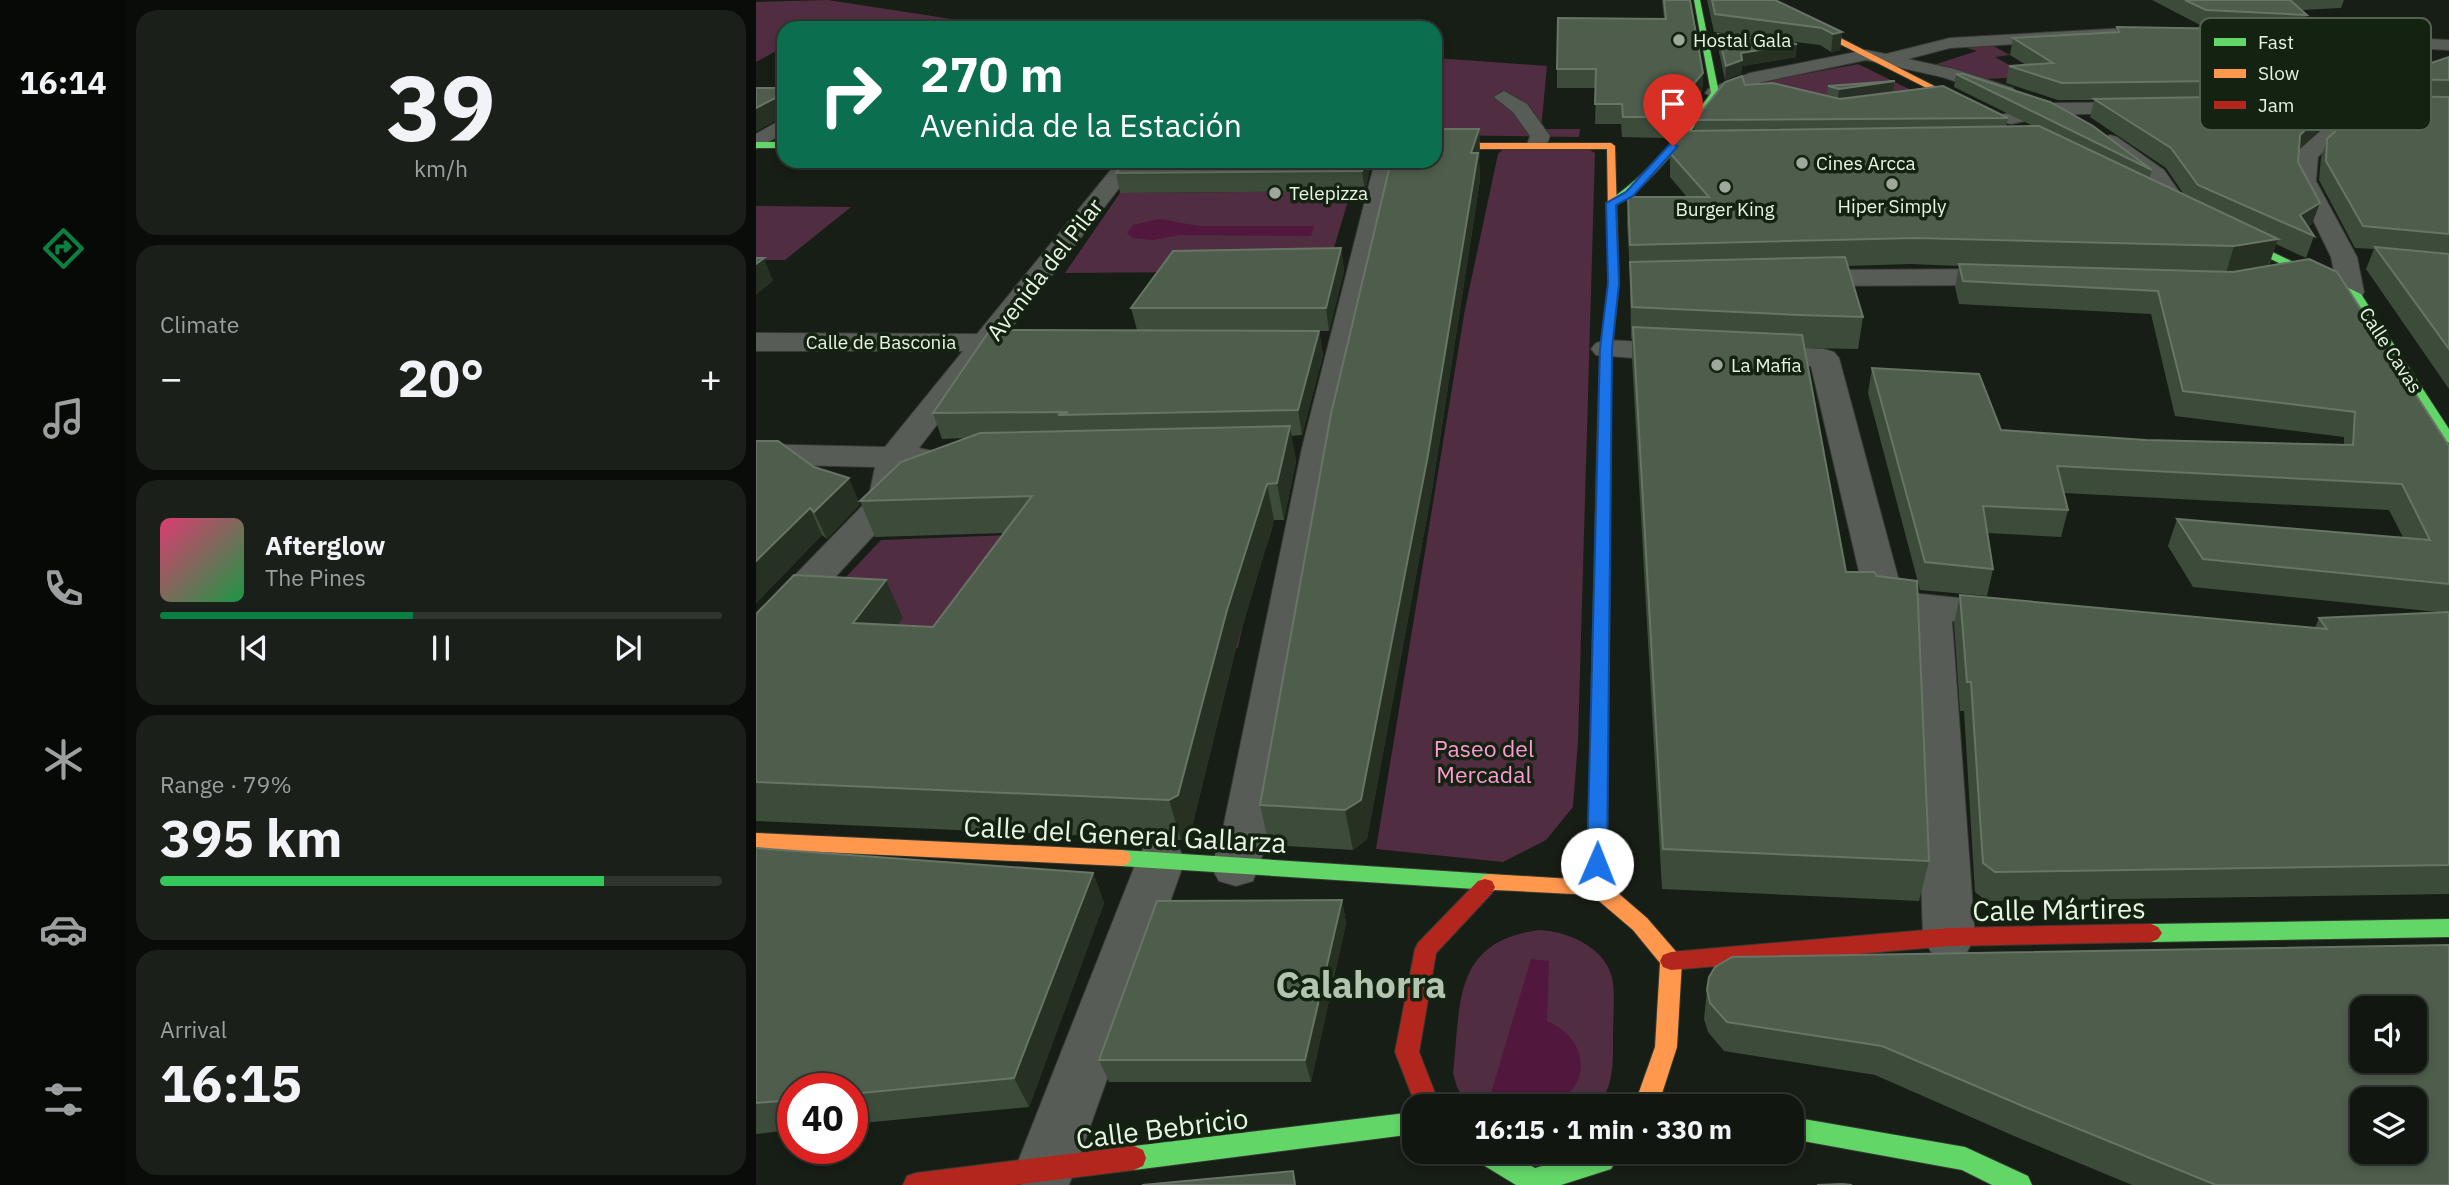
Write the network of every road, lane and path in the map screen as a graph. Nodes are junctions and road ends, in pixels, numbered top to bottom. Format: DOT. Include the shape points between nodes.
graph roads {
  1 [pos="1697,0"];
  2 [pos="1755,0"];
  3 [pos="2144,32"];
  4 [pos="1705,38"];
  5 [pos="1725,41"];
  6 [pos="2431,44"];
  7 [pos="2449,45"];
  8 [pos="1793,50"];
  9 [pos="1858,56"];
  10 [pos="1887,59"];
  11 [pos="1740,84"];
  12 [pos="1715,93"];
  13 [pos="1777,93"];
  14 [pos="1942,93"];
  15 [pos="1504,97"];
  16 [pos="1903,98"];
  17 [pos="2431,107"];
  18 [pos="2449,107"];
  19 [pos="2166,108"];
  20 [pos="2055,109"];
  21 [pos="1997,121"];
  22 [pos="777,129"];
  23 [pos="2335,130"];
  24 [pos="2018,132"];
  25 [pos="756,144"];
  26 [pos="777,145"];
  27 [pos="1538,145"];
  28 [pos="1442,146"];
  29 [pos="1673,146"];
  30 [pos="1701,146"];
  31 [pos="1124,168"];
  32 [pos="1384,168"];
  33 [pos="2157,201"];
  34 [pos="1611,203"];
  35 [pos="2195,219"];
  36 [pos="2344,257"];
  37 [pos="2373,259"];
  38 [pos="2303,271"];
  39 [pos="2017,274"];
  40 [pos="1776,279"];
  41 [pos="2261,280"];
  42 [pos="1641,282"];
  43 [pos="1614,283"];
  44 [pos="2351,292"];
  45 [pos="756,342"];
  46 [pos="986,343"];
  47 [pos="1027,343"];
  48 [pos="1606,349"];
  49 [pos="2449,439"];
  50 [pos="756,454"];
  51 [pos="949,457"];
  52 [pos="894,458"];
  53 [pos="1931,608"];
  54 [pos="2039,617"];
  55 [pos="756,639"];
  56 [pos="756,841"];
  57 [pos="1161,860"];
  58 [pos="1236,867"];
  59 [pos="1490,882"];
  60 [pos="1597,887"];
  61 [pos="2449,928"];
  62 [pos="1949,937"];
  63 [pos="1671,961"];
  64 [pos="1423,1094"];
  65 [pos="1650,1094"];
  66 [pos="1402,1124"];
  67 [pos="1804,1130"];
  68 [pos="1503,1164"];
  69 [pos="1592,1164"];
  70 [pos="1045,1169"];
  71 [pos="1532,1183"];
  72 [pos="916,1185"];
  73 [pos="2019,1185"];
  1 -- 4 [label="street"];
  2 -- 9 [label="street" via="1817,28"];
  3 -- 10 [label="street" via="1950,43"];
  4 -- 5 [label="street"];
  4 -- 12 [label="street"];
  6 -- 7 [label="street"];
  8 -- 9 [label="street"];
  9 -- 10 [label="street"];
  9 -- 11 [label="street" via="1757,76"];
  9 -- 14 [label="street"];
  10 -- 20 [label="street"];
  11 -- 12 [label="street"];
  11 -- 13 [label="street"];
  12 -- 29 [label="street"];
  14 -- 16 [label="street"];
  14 -- 21 [label="street"];
  15 -- 27 [label="street" via="1520,108 1540,136"];
  17 -- 18 [label="street"];
  19 -- 20 [label="street"];
  20 -- 21 [label="street"];
  20 -- 35 [label="street" via="2098,132 2156,175"];
  21 -- 24 [label="street"];
  22 -- 25 [label="street"];
  23 -- 36 [label="street, Calle Cavas" via="2307,155 2305,181"];
  25 -- 26 [label="street"];
  27 -- 28 [label="street"];
  27 -- 34 [label="street" via="1611,146"];
  29 -- 30 [label="street"];
  29 -- 34 [label="street" via="1629,194"];
  31 -- 46 [label="street, Avenida del Pilar"];
  32 -- 58 [label="street" via="1329,343 1304,449 1245,838"];
  33 -- 35 [label="street"];
  34 -- 43 [label="street"];
  35 -- 38 [label="street"];
  36 -- 37 [label="street"];
  36 -- 44 [label="street, Calle Cavas"];
  38 -- 41 [label="street"];
  38 -- 44 [label="street"];
  39 -- 40 [label="street"];
  42 -- 43 [label="street"];
  43 -- 48 [label="street"];
  44 -- 49 [label="street, Calle Cavas"];
  45 -- 46 [label="street, Calle de Basconia"];
  46 -- 47 [label="street, Calle de Basconia"];
  46 -- 52 [label="street, Avenida del Pilar"];
  48 -- 53 [label="street" via="1824,358 1885,602"];
  48 -- 60 [label="street"];
  50 -- 52 [label="street"];
  51 -- 52 [label="street"];
  52 -- 55 [label="street, Avenida del Pilar" via="885,503"];
  53 -- 54 [label="street"];
  53 -- 62 [label="street"];
  56 -- 57 [label="street, Calle del General Gallarza"];
  57 -- 58 [label="street, Calle del General Gallarza"];
  57 -- 70 [label="street"];
  58 -- 59 [label="street, Calle del General Gallarza"];
  59 -- 60 [label="street, Calle del General Gallarza"];
  59 -- 64 [label="street" via="1426,949 1407,1052"];
  60 -- 63 [label="street" via="1640,924"];
  61 -- 62 [label="street, Calle Mártires"];
  62 -- 63 [label="street, Calle Mártires"];
  63 -- 65 [label="street" via="1666,1047"];
  66 -- 70 [label="street, Calle Bebricio"];
  67 -- 73 [label="street" via="1965,1159"];
  68 -- 71 [label="street"];
  69 -- 71 [label="street"];
  70 -- 72 [label="street, Calle Bebricio"];
}
